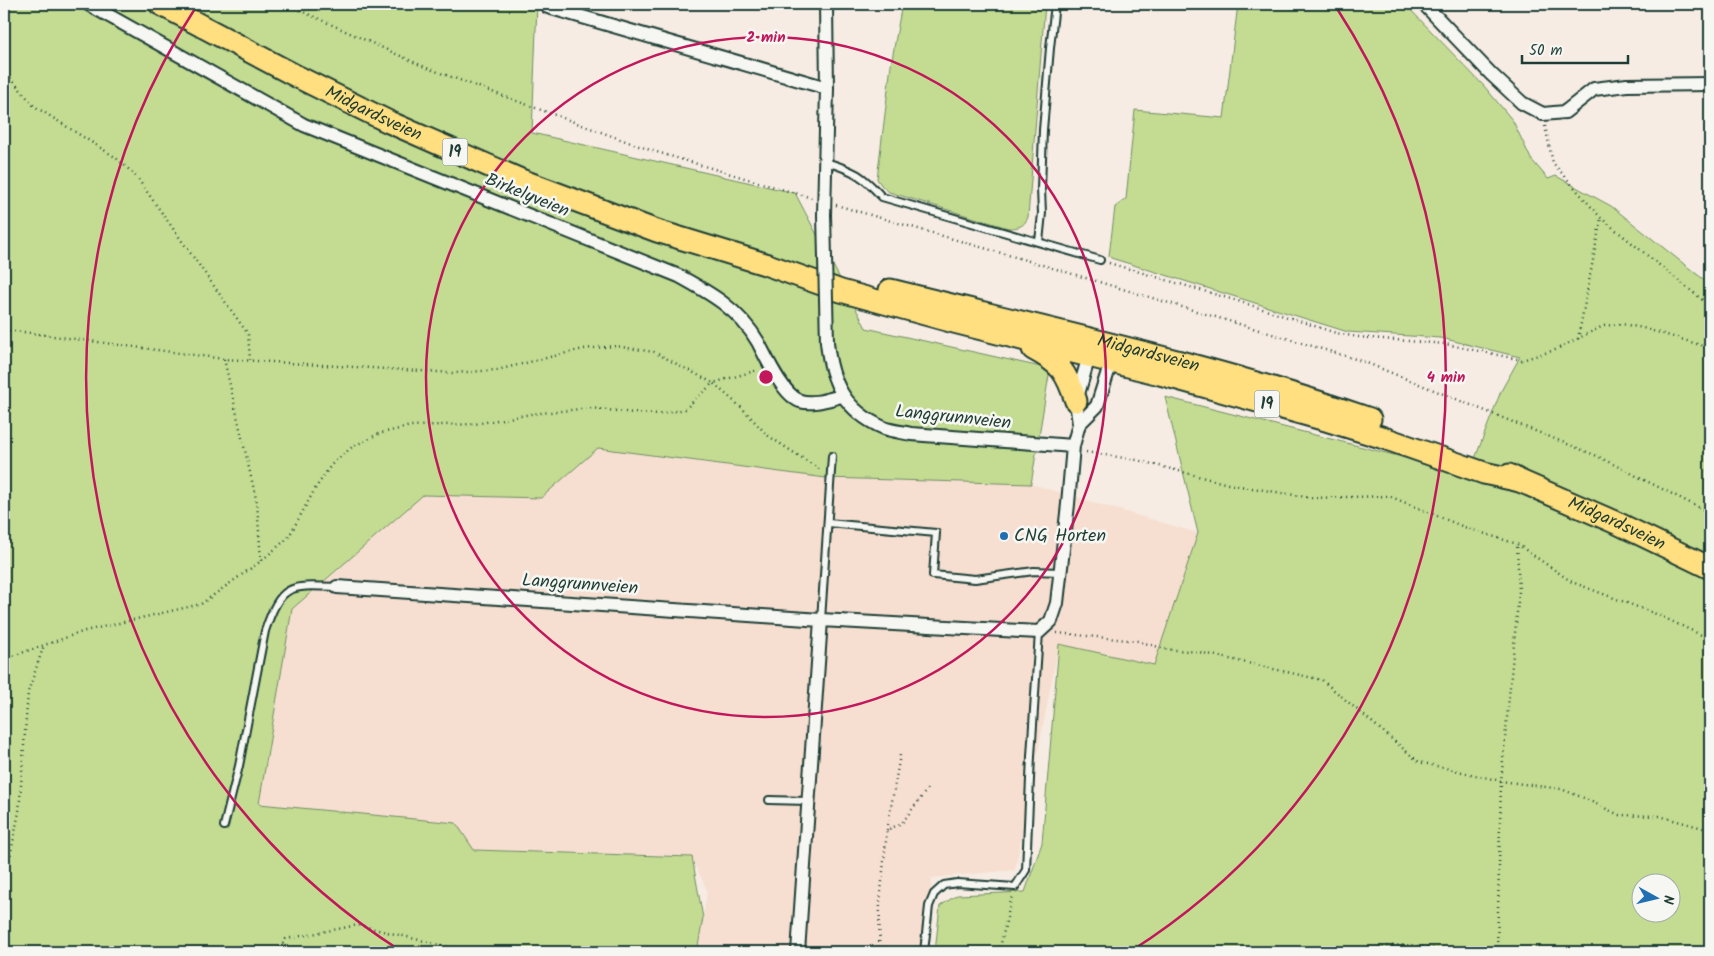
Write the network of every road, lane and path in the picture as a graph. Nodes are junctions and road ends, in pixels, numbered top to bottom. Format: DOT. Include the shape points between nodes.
graph roads {
  1 [pos="88,4"];
  2 [pos="160,4"];
  3 [pos="286,4"];
  4 [pos="548,4"];
  5 [pos="826,4"];
  6 [pos="1056,4"];
  7 [pos="1424,4"];
  8 [pos="4,70"];
  9 [pos="1710,84"];
  10 [pos="828,88"];
  11 [pos="1543,114"];
  12 [pos="826,162"];
  13 [pos="825,202"];
  14 [pos="1602,218"];
  15 [pos="1039,242"];
  16 [pos="1100,260"];
  17 [pos="765,264"];
  18 [pos="1710,306"];
  19 [pos="4,331"];
  20 [pos="1011,337"];
  21 [pos="1578,339"];
  22 [pos="1710,346"];
  23 [pos="1101,354"];
  24 [pos="224,359"];
  25 [pos="250,360"];
  26 [pos="770,366"];
  27 [pos="713,382"];
  28 [pos="842,396"];
  29 [pos="1076,401"];
  30 [pos="1079,424"];
  31 [pos="1073,446"];
  32 [pos="832,456"];
  33 [pos="831,477"];
  34 [pos="1710,512"];
  35 [pos="828,523"];
  36 [pos="1517,544"];
  37 [pos="261,561"];
  38 [pos="1710,568"];
  39 [pos="1060,572"];
  40 [pos="337,587"];
  41 [pos="821,620"];
  42 [pos="1039,632"];
  43 [pos="1710,639"];
  44 [pos="44,645"];
  45 [pos="4,659"];
  46 [pos="900,755"];
  47 [pos="1501,781"];
  48 [pos="928,788"];
  49 [pos="769,800"];
  50 [pos="808,801"];
  51 [pos="224,826"];
  52 [pos="887,830"];
  53 [pos="1710,830"];
  54 [pos="4,878"];
  55 [pos="1015,888"];
  56 [pos="277,952"];
  57 [pos="469,952"];
  58 [pos="798,952"];
  59 [pos="879,952"];
  60 [pos="924,952"];
  61 [pos="998,952"];
  62 [pos="1363,952"];
  63 [pos="1444,952"];
  64 [pos="1497,952"];
  1 -- 26 [label="street, Birkelyveien" via="304,126 679,276 715,296 738,315 757,340"];
  2 -- 17 [label="highway, Midgardsveien / 19" via="388,122 473,160 657,231"];
  3 -- 13 [label="path" via="428,68 650,150"];
  4 -- 10 [label="street" via="548,7"];
  5 -- 10 [label="street"];
  6 -- 15 [label="lane" via="1043,130"];
  7 -- 11 [label="street" via="1522,103"];
  8 -- 25 [label="path" via="34,106 115,157 135,175 248,334"];
  9 -- 11 [label="street" via="1627,85 1594,89 1565,112"];
  10 -- 12 [label="street"];
  11 -- 14 [label="path" via="1553,163"];
  12 -- 13 [label="street"];
  12 -- 15 [label="lane" via="851,170 882,197"];
  13 -- 28 [label="street, bridge" via="828,359"];
  13 -- 34 [label="path" via="1362,362 1596,456"];
  14 -- 18 [label="path"];
  14 -- 21 [label="path"];
  15 -- 16 [label="lane"];
  16 -- 21 [label="path" via="1358,337 1445,344 1522,360"];
  17 -- 20 [label="highway, Midgardsveien / 19" via="841,291"];
  17 -- 23 [label="highway, Midgardsveien / 19" via="842,278"];
  19 -- 24 [label="path"];
  20 -- 23 [label="highway, Midgardsveien / 19"];
  20 -- 29 [label="highway, 19" via="1059,366"];
  21 -- 22 [label="path" via="1602,326 1622,324"];
  23 -- 29 [label="street"];
  23 -- 30 [label="street" via="1097,406"];
  23 -- 38 [label="highway, Midgardsveien / 19" via="1258,383 1387,425 1488,463 1520,482 1619,524"];
  24 -- 25 [label="path"];
  24 -- 37 [label="path" via="258,503"];
  25 -- 27 [label="path" via="452,372 497,370 583,349 615,346 654,352"];
  26 -- 27 [label="path"];
  26 -- 28 [label="street, Birkelyveien" via="798,400 812,402"];
  27 -- 33 [label="path" via="767,434"];
  27 -- 37 [label="path" via="684,409 661,414 590,408 475,424 411,426 378,434 352,447 331,465 288,538"];
  28 -- 31 [label="street, Langgrunnveien" via="866,418 886,428 911,434"];
  29 -- 30 [label="street"];
  30 -- 31 [label="street"];
  31 -- 36 [label="path" via="1090,453 1137,460 1228,484 1312,498 1389,496 1464,527"];
  31 -- 39 [label="street"];
  32 -- 33 [label="lane"];
  33 -- 35 [label="lane"];
  35 -- 39 [label="lane" via="936,533 932,575 975,579 1034,571"];
  35 -- 41 [label="lane"];
  36 -- 43 [label="path" via="1572,582"];
  36 -- 47 [label="path" via="1519,591"];
  37 -- 44 [label="path" via="201,604 85,631"];
  39 -- 42 [label="street" via="1057,603 1051,621"];
  40 -- 41 [label="street, Langgrunnveien"];
  40 -- 51 [label="lane" via="298,587 280,597 272,609"];
  41 -- 42 [label="street, Langgrunnveien"];
  41 -- 50 [label="street"];
  42 -- 47 [label="path" via="1138,641 1322,680 1419,762"];
  42 -- 55 [label="lane" via="1026,870"];
  44 -- 45 [label="path"];
  44 -- 54 [label="path" via="28,692 19,812"];
  46 -- 52 [label="path"];
  47 -- 53 [label="path" via="1561,789 1619,815 1659,816"];
  47 -- 64 [label="path"];
  48 -- 52 [label="path" via="902,823"];
  49 -- 50 [label="lane"];
  50 -- 58 [label="street"];
  52 -- 59 [label="path"];
  55 -- 60 [label="lane" via="957,883 944,886 934,894 929,906"];
  55 -- 61 [label="path"];
  56 -- 57 [label="path" via="286,939 358,925"];
  62 -- 63 [label="path" via="1401,945"];
}
